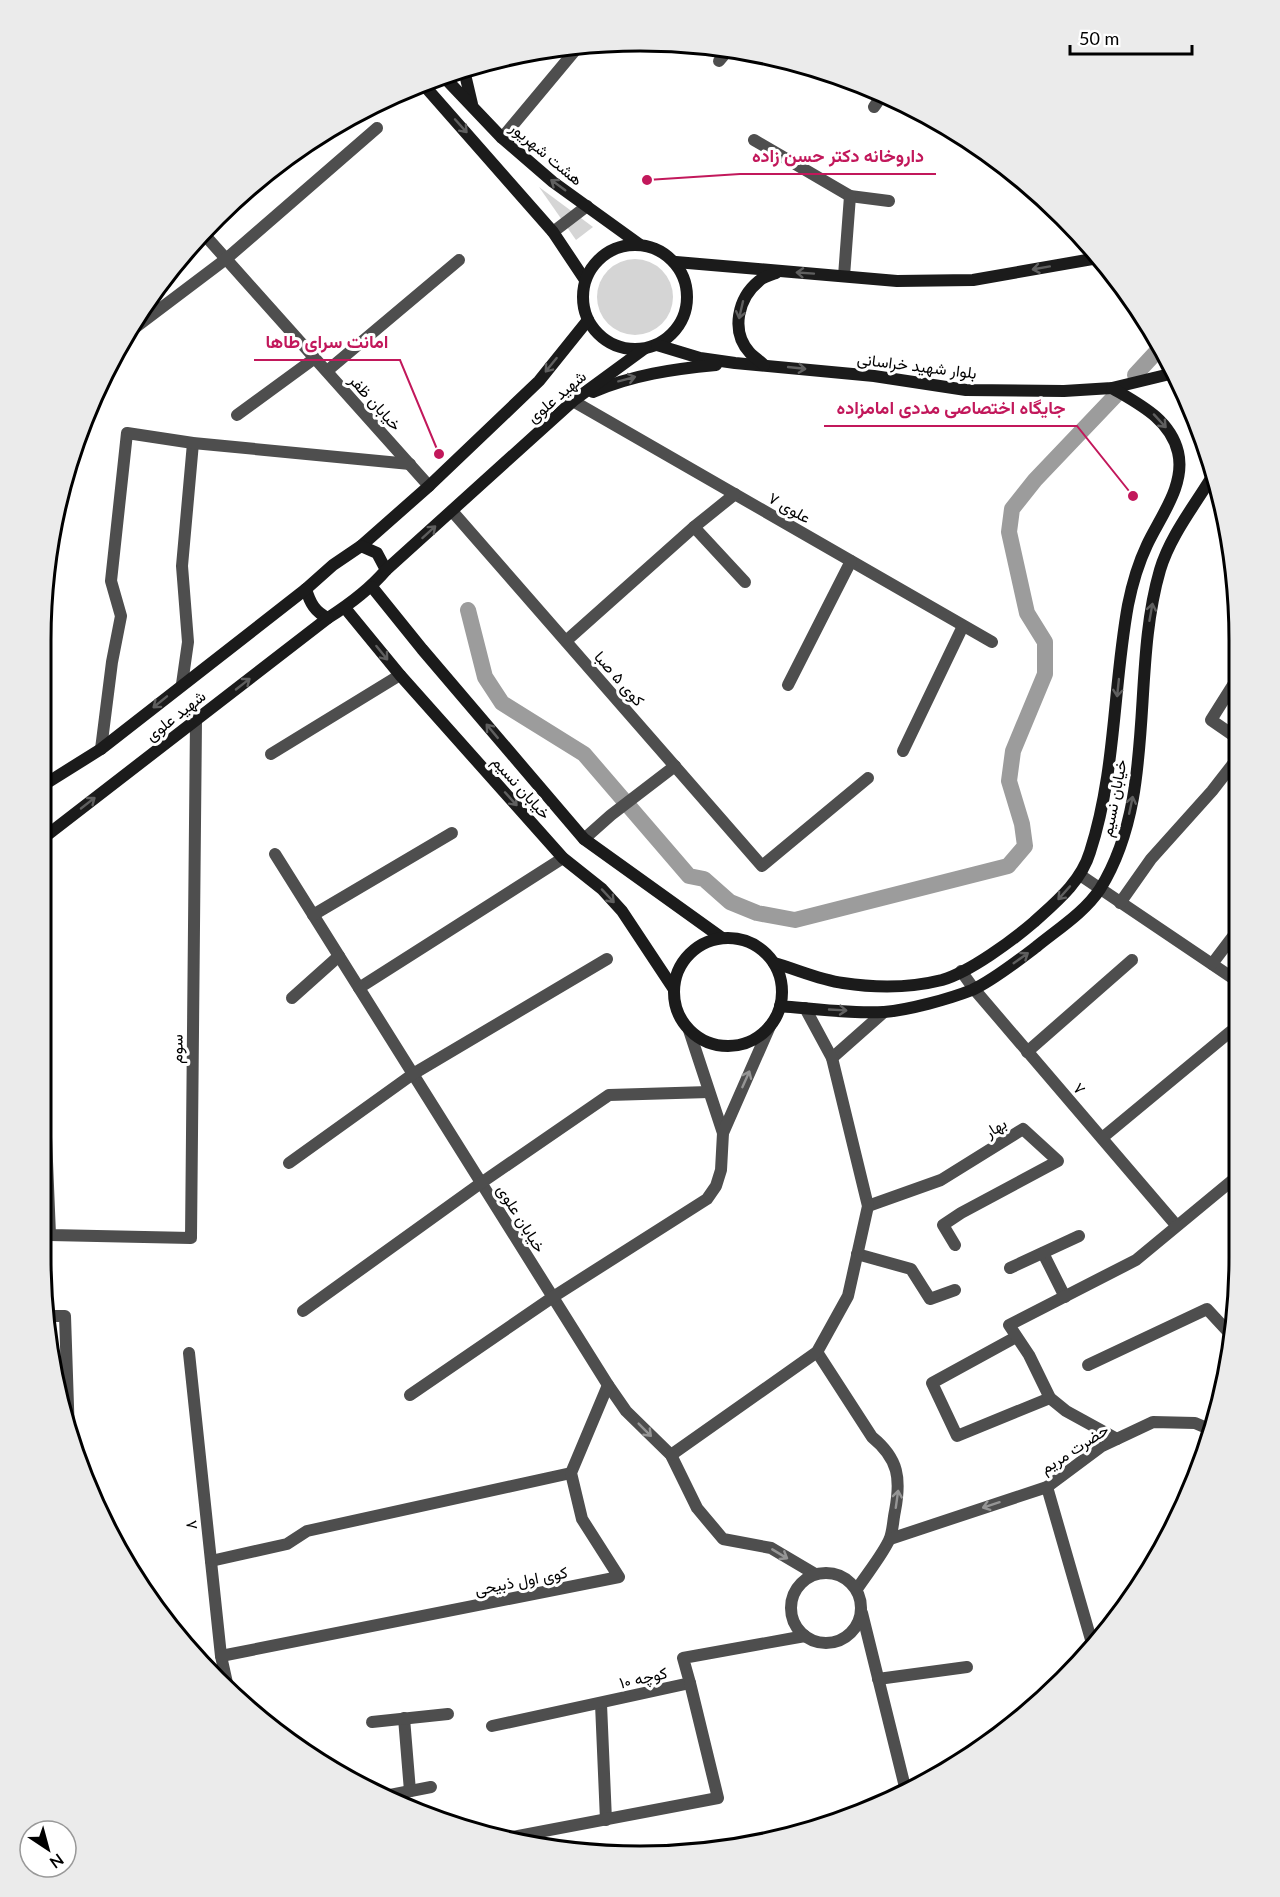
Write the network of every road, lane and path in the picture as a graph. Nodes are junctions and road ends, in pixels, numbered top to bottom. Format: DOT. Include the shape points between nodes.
graph roads {
  1 [pos="570,55"];
  2 [pos="722,57"];
  3 [pos="719,61"];
  4 [pos="466,78"];
  5 [pos="450,83"];
  6 [pos="429,91"];
  7 [pos="878,102"];
  8 [pos="473,106"];
  9 [pos="874,107"];
  10 [pos="377,129"];
  11 [pos="502,138"];
  12 [pos="754,141"];
  13 [pos="850,196"];
  14 [pos="889,201"];
  15 [pos="587,206"];
  16 [pos="553,232"];
  17 [pos="209,240"];
  18 [pos="639,244"];
  19 [pos="226,258"];
  20 [pos="459,260"];
  21 [pos="1089,260"];
  22 [pos="676,262"];
  23 [pos="780,271"];
  24 [pos="844,276"];
  25 [pos="585,280"];
  26 [pos="146,319"];
  27 [pos="588,320"];
  28 [pos="657,345"];
  29 [pos="644,349"];
  30 [pos="315,358"];
  31 [pos="735,363"];
  32 [pos="764,365"];
  33 [pos="327,371"];
  34 [pos="1166,375"];
  35 [pos="1112,388"];
  36 [pos="573,400"];
  37 [pos="237,416"];
  38 [pos="193,443"];
  39 [pos="410,464"];
  40 [pos="1208,484"];
  41 [pos="429,486"];
  42 [pos="735,494"];
  43 [pos="452,512"];
  44 [pos="694,527"];
  45 [pos="361,546"];
  46 [pos="851,561"];
  47 [pos="386,570"];
  48 [pos="745,582"];
  49 [pos="372,587"];
  50 [pos="306,589"];
  51 [pos="345,608"];
  52 [pos="328,618"];
  53 [pos="963,626"];
  54 [pos="566,641"];
  55 [pos="992,642"];
  56 [pos="400,675"];
  57 [pos="182,684"];
  58 [pos="788,685"];
  59 [pos="1229,690"];
  60 [pos="196,720"];
  61 [pos="1229,733"];
  62 [pos="101,749"];
  63 [pos="903,751"];
  64 [pos="271,754"];
  65 [pos="675,766"];
  66 [pos="1229,768"];
  67 [pos="868,778"];
  68 [pos="51,780"];
  69 [pos="51,832"];
  70 [pos="452,833"];
  71 [pos="584,839"];
  72 [pos="275,854"];
  73 [pos="563,858"];
  74 [pos="1080,875"];
  75 [pos="1100,889"];
  76 [pos="1120,903"];
  77 [pos="313,915"];
  78 [pos="722,938"];
  79 [pos="1229,941"];
  80 [pos="339,956"];
  81 [pos="607,959"];
  82 [pos="1132,960"];
  83 [pos="774,963"];
  84 [pos="1212,964"];
  85 [pos="961,971"];
  86 [pos="1229,976"];
  87 [pos="359,988"];
  88 [pos="673,988"];
  89 [pos="974,989"];
  90 [pos="292,998"];
  91 [pos="780,1006"];
  92 [pos="806,1008"];
  93 [pos="884,1012"];
  94 [pos="770,1026"];
  95 [pos="689,1030"];
  96 [pos="1229,1033"];
  97 [pos="1027,1052"];
  98 [pos="832,1058"];
  99 [pos="413,1074"];
  100 [pos="709,1092"];
  101 [pos="723,1133"];
  102 [pos="1102,1138"];
  103 [pos="289,1163"];
  104 [pos="1229,1182"];
  105 [pos="481,1183"];
  106 [pos="868,1206"];
  107 [pos="1176,1225"];
  108 [pos="51,1235"];
  109 [pos="1079,1236"];
  110 [pos="955,1245"];
  111 [pos="1043,1253"];
  112 [pos="857,1254"];
  113 [pos="1010,1268"];
  114 [pos="955,1290"];
  115 [pos="553,1297"];
  116 [pos="1065,1297"];
  117 [pos="303,1311"];
  118 [pos="54,1316"];
  119 [pos="1225,1328"];
  120 [pos="1016,1337"];
  121 [pos="817,1352"];
  122 [pos="189,1353"];
  123 [pos="1089,1365"];
  124 [pos="608,1385"];
  125 [pos="68,1395"];
  126 [pos="410,1395"];
  127 [pos="1050,1398"];
  128 [pos="1204,1427"];
  129 [pos="1117,1439"];
  130 [pos="671,1455"];
  131 [pos="571,1473"];
  132 [pos="1047,1487"];
  133 [pos="890,1539"];
  134 [pos="211,1561"];
  135 [pos="814,1574"];
  136 [pos="857,1589"];
  137 [pos="862,1612"];
  138 [pos="1092,1635"];
  139 [pos="805,1636"];
  140 [pos="221,1656"];
  141 [pos="968,1667"];
  142 [pos="225,1674"];
  143 [pos="878,1679"];
  144 [pos="690,1683"];
  145 [pos="601,1704"];
  146 [pos="448,1714"];
  147 [pos="404,1718"];
  148 [pos="372,1722"];
  149 [pos="492,1726"];
  150 [pos="906,1782"];
  151 [pos="430,1787"];
  152 [pos="410,1791"];
  153 [pos="398,1793"];
  154 [pos="606,1820"];
  155 [pos="525,1835"];
  1 -- 11 [label="street"];
  2 -- 3 [label="street"];
  4 -- 8 [label="main road"];
  5 -- 8 [label="main road, هشت شهریور"];
  6 -- 16 [label="main road, one-way"];
  7 -- 9 [label="street"];
  8 -- 11 [label="main road, هشت شهریور"];
  10 -- 19 [label="street"];
  15 -- 11 [label="main road, هشت شهریور, one-way"];
  12 -- 13 [label="street"];
  13 -- 14 [label="street"];
  13 -- 24 [label="street"];
  15 -- 16 [label="street"];
  15 -- 18 [label="main road, هشت شهریور"];
  16 -- 25 [label="main road"];
  17 -- 19 [label="street, خیابان ظفر"];
  18 -- 22 [label="main road" via="653,247"];
  18 -- 25 [label="main road" via="612,249 596,262"];
  19 -- 26 [label="street"];
  19 -- 30 [label="street, خیابان ظفر"];
  20 -- 33 [label="street"];
  21 -- 24 [label="main road, one-way" via="973,280 897,281"];
  22 -- 23 [label="main road"];
  22 -- 28 [label="main road" via="687,287 685,315 669,338"];
  24 -- 23 [label="main road, one-way"];
  23 -- 32 [label="main road, one-way" via="761,279 746,293 739,313 740,333 749,352"];
  25 -- 27 [label="main road" via="583,300"];
  27 -- 29 [label="main road" via="605,340 617,346"];
  27 -- 41 [label="main road, شهید علوی, one-way" via="539,381"];
  28 -- 29 [label="main road"];
  28 -- 31 [label="main road, بلوار شهید خراسانی"];
  29 -- 36 [label="main road, شهید علوی"];
  30 -- 33 [label="street, خیابان ظفر"];
  30 -- 37 [label="street"];
  31 -- 32 [label="main road, بلوار شهید خراسانی"];
  36 -- 31 [label="main road, one-way" via="614,382 643,375"];
  32 -- 35 [label="main road, بلوار شهید خراسانی, one-way" via="966,390"];
  33 -- 39 [label="street, خیابان ظفر"];
  34 -- 35 [label="main road, بلوار شهید خراسانی"];
  35 -- 74 [label="main road, خیابان نسیم, one-way" via="1161,420 1179,454 1179,472 1174,493 1143,555 1128,603 1111,750 1096,833"];
  36 -- 42 [label="street, علوی ۷"];
  36 -- 43 [label="main road, شهید علوی"];
  38 -- 39 [label="street"];
  38 -- 57 [label="street" via="182,566 188,642"];
  38 -- 62 [label="street" via="128,433 111,581 121,616"];
  39 -- 41 [label="street, خیابان ظفر"];
  75 -- 40 [label="main road, خیابان نسیم, one-way" via="1122,843 1132,802 1145,645 1161,568"];
  41 -- 45 [label="main road, شهید علوی"];
  42 -- 44 [label="street"];
  42 -- 46 [label="street, علوی ۷"];
  47 -- 43 [label="main road, شهید علوی, one-way"];
  43 -- 54 [label="street, کوی ۵ صبا"];
  44 -- 48 [label="street"];
  44 -- 54 [label="street"];
  45 -- 47 [label="main road" via="377,553"];
  45 -- 50 [label="main road, شهید علوی"];
  46 -- 53 [label="street, علوی ۷"];
  46 -- 58 [label="street"];
  47 -- 49 [label="main road, شهید علوی"];
  49 -- 51 [label="main road, شهید علوی"];
  71 -- 49 [label="main road, خیابان نسیم, one-way"];
  50 -- 52 [label="main road" via="312,607"];
  50 -- 57 [label="main road, شهید علوی"];
  51 -- 52 [label="main road, شهید علوی"];
  51 -- 56 [label="main road, خیابان نسیم, one-way"];
  60 -- 52 [label="main road, شهید علوی, one-way"];
  53 -- 55 [label="street, علوی ۷"];
  53 -- 63 [label="street"];
  54 -- 65 [label="street, کوی ۵ صبا"];
  56 -- 64 [label="street"];
  56 -- 73 [label="main road, خیابان نسیم, one-way"];
  57 -- 62 [label="main road, شهید علوی, one-way"];
  59 -- 61 [label="street" via="1211,720"];
  69 -- 60 [label="main road, شهید علوی, one-way"];
  60 -- 108 [label="street, سوم" via="191,1238"];
  62 -- 68 [label="main road, شهید علوی"];
  65 -- 67 [label="street, کوی ۵ صبا" via="762,866"];
  65 -- 71 [label="street"];
  66 -- 76 [label="street" via="1151,859"];
  70 -- 77 [label="street"];
  71 -- 78 [label="main road, خیابان نسیم"];
  72 -- 77 [label="street, خیابان علوی"];
  73 -- 87 [label="street"];
  73 -- 88 [label="main road, خیابان نسیم, one-way" via="602,889 622,911"];
  74 -- 75 [label="street"];
  74 -- 85 [label="main road, خیابان نسیم, one-way" via="1015,939"];
  75 -- 76 [label="street"];
  89 -- 75 [label="main road, خیابان نسیم, one-way" via="1023,958 1083,909"];
  76 -- 84 [label="street"];
  77 -- 80 [label="street, خیابان علوی"];
  78 -- 83 [label="main road" via="742,939 760,948"];
  78 -- 88 [label="main road" via="704,943 688,954"];
  79 -- 84 [label="street"];
  80 -- 87 [label="street, خیابان علوی"];
  80 -- 90 [label="street"];
  81 -- 99 [label="street"];
  82 -- 97 [label="street"];
  83 -- 85 [label="main road, خیابان نسیم" via="842,983 900,987 945,979"];
  83 -- 91 [label="main road" via="782,984"];
  84 -- 86 [label="street"];
  85 -- 89 [label="street, ۷"];
  87 -- 99 [label="street, خیابان علوی"];
  88 -- 95 [label="main road" via="677,1011"];
  89 -- 93 [label="main road, خیابان نسیم"];
  89 -- 97 [label="street, ۷"];
  91 -- 92 [label="main road, خیابان نسیم"];
  91 -- 94 [label="main road"];
  92 -- 93 [label="main road, خیابان نسیم, one-way"];
  92 -- 98 [label="street"];
  93 -- 98 [label="street"];
  94 -- 95 [label="main road" via="752,1040 730,1046 708,1042"];
  101 -- 94 [label="street, one-way"];
  95 -- 100 [label="street"];
  96 -- 102 [label="street"];
  97 -- 102 [label="street, ۷"];
  98 -- 106 [label="street"];
  99 -- 103 [label="street"];
  99 -- 105 [label="street, خیابان علوی"];
  100 -- 101 [label="street"];
  100 -- 105 [label="street" via="609,1095"];
  101 -- 115 [label="street" via="721,1170 707,1198"];
  102 -- 107 [label="street, ۷"];
  104 -- 107 [label="street"];
  105 -- 115 [label="street, خیابان علوی"];
  105 -- 117 [label="street"];
  106 -- 110 [label="street, بهار" via="941,1180 1023,1129 1058,1161 943,1225"];
  106 -- 112 [label="street"];
  107 -- 116 [label="street" via="1136,1260"];
  109 -- 111 [label="street"];
  111 -- 113 [label="street"];
  111 -- 116 [label="street"];
  112 -- 114 [label="street" via="911,1269 930,1299"];
  112 -- 121 [label="street" via="848,1296"];
  115 -- 124 [label="street, خیابان علوی"];
  115 -- 126 [label="street"];
  116 -- 120 [label="street" via="1009,1325"];
  118 -- 125 [label="street" via="65,1316"];
  119 -- 123 [label="street" via="1207,1309"];
  120 -- 127 [label="street"];
  120 -- 127 [label="street" via="932,1383 957,1436"];
  121 -- 130 [label="street"];
  133 -- 121 [label="street, one-way" via="898,1493 893,1459 873,1437"];
  122 -- 134 [label="street, ۸"];
  124 -- 130 [label="street, خیابان علوی, one-way" via="626,1411"];
  124 -- 131 [label="street"];
  127 -- 129 [label="street"];
  128 -- 129 [label="street, حضرت مریم" via="1153,1422"];
  129 -- 132 [label="street, حضرت مریم"];
  130 -- 135 [label="street, خیابان علوی, one-way" via="697,1508 723,1539 771,1548"];
  131 -- 134 [label="street" via="307,1531 287,1544"];
  131 -- 140 [label="street, کوی اول ذبیحی" via="582,1519 619,1577"];
  132 -- 133 [label="street, حضرت مریم, one-way"];
  132 -- 138 [label="street"];
  133 -- 136 [label="street"];
  134 -- 140 [label="street, ۸"];
  135 -- 136 [label="street" via="838,1574"];
  135 -- 139 [label="street" via="797,1587 792,1597 792,1619"];
  136 -- 137 [label="street"];
  137 -- 139 [label="street" via="851,1634 840,1641 828,1644"];
  137 -- 143 [label="street"];
  139 -- 144 [label="street, کوچه ۱۰" via="683,1658"];
  140 -- 142 [label="street, ۸"];
  141 -- 143 [label="street"];
  143 -- 150 [label="street"];
  144 -- 145 [label="street, کوچه ۱۰"];
  144 -- 154 [label="street" via="718,1798"];
  145 -- 149 [label="street, کوچه ۱۰"];
  145 -- 154 [label="street"];
  146 -- 147 [label="street"];
  147 -- 148 [label="street"];
  147 -- 152 [label="street"];
  151 -- 152 [label="street"];
  152 -- 153 [label="street"];
  154 -- 155 [label="street"];
}
